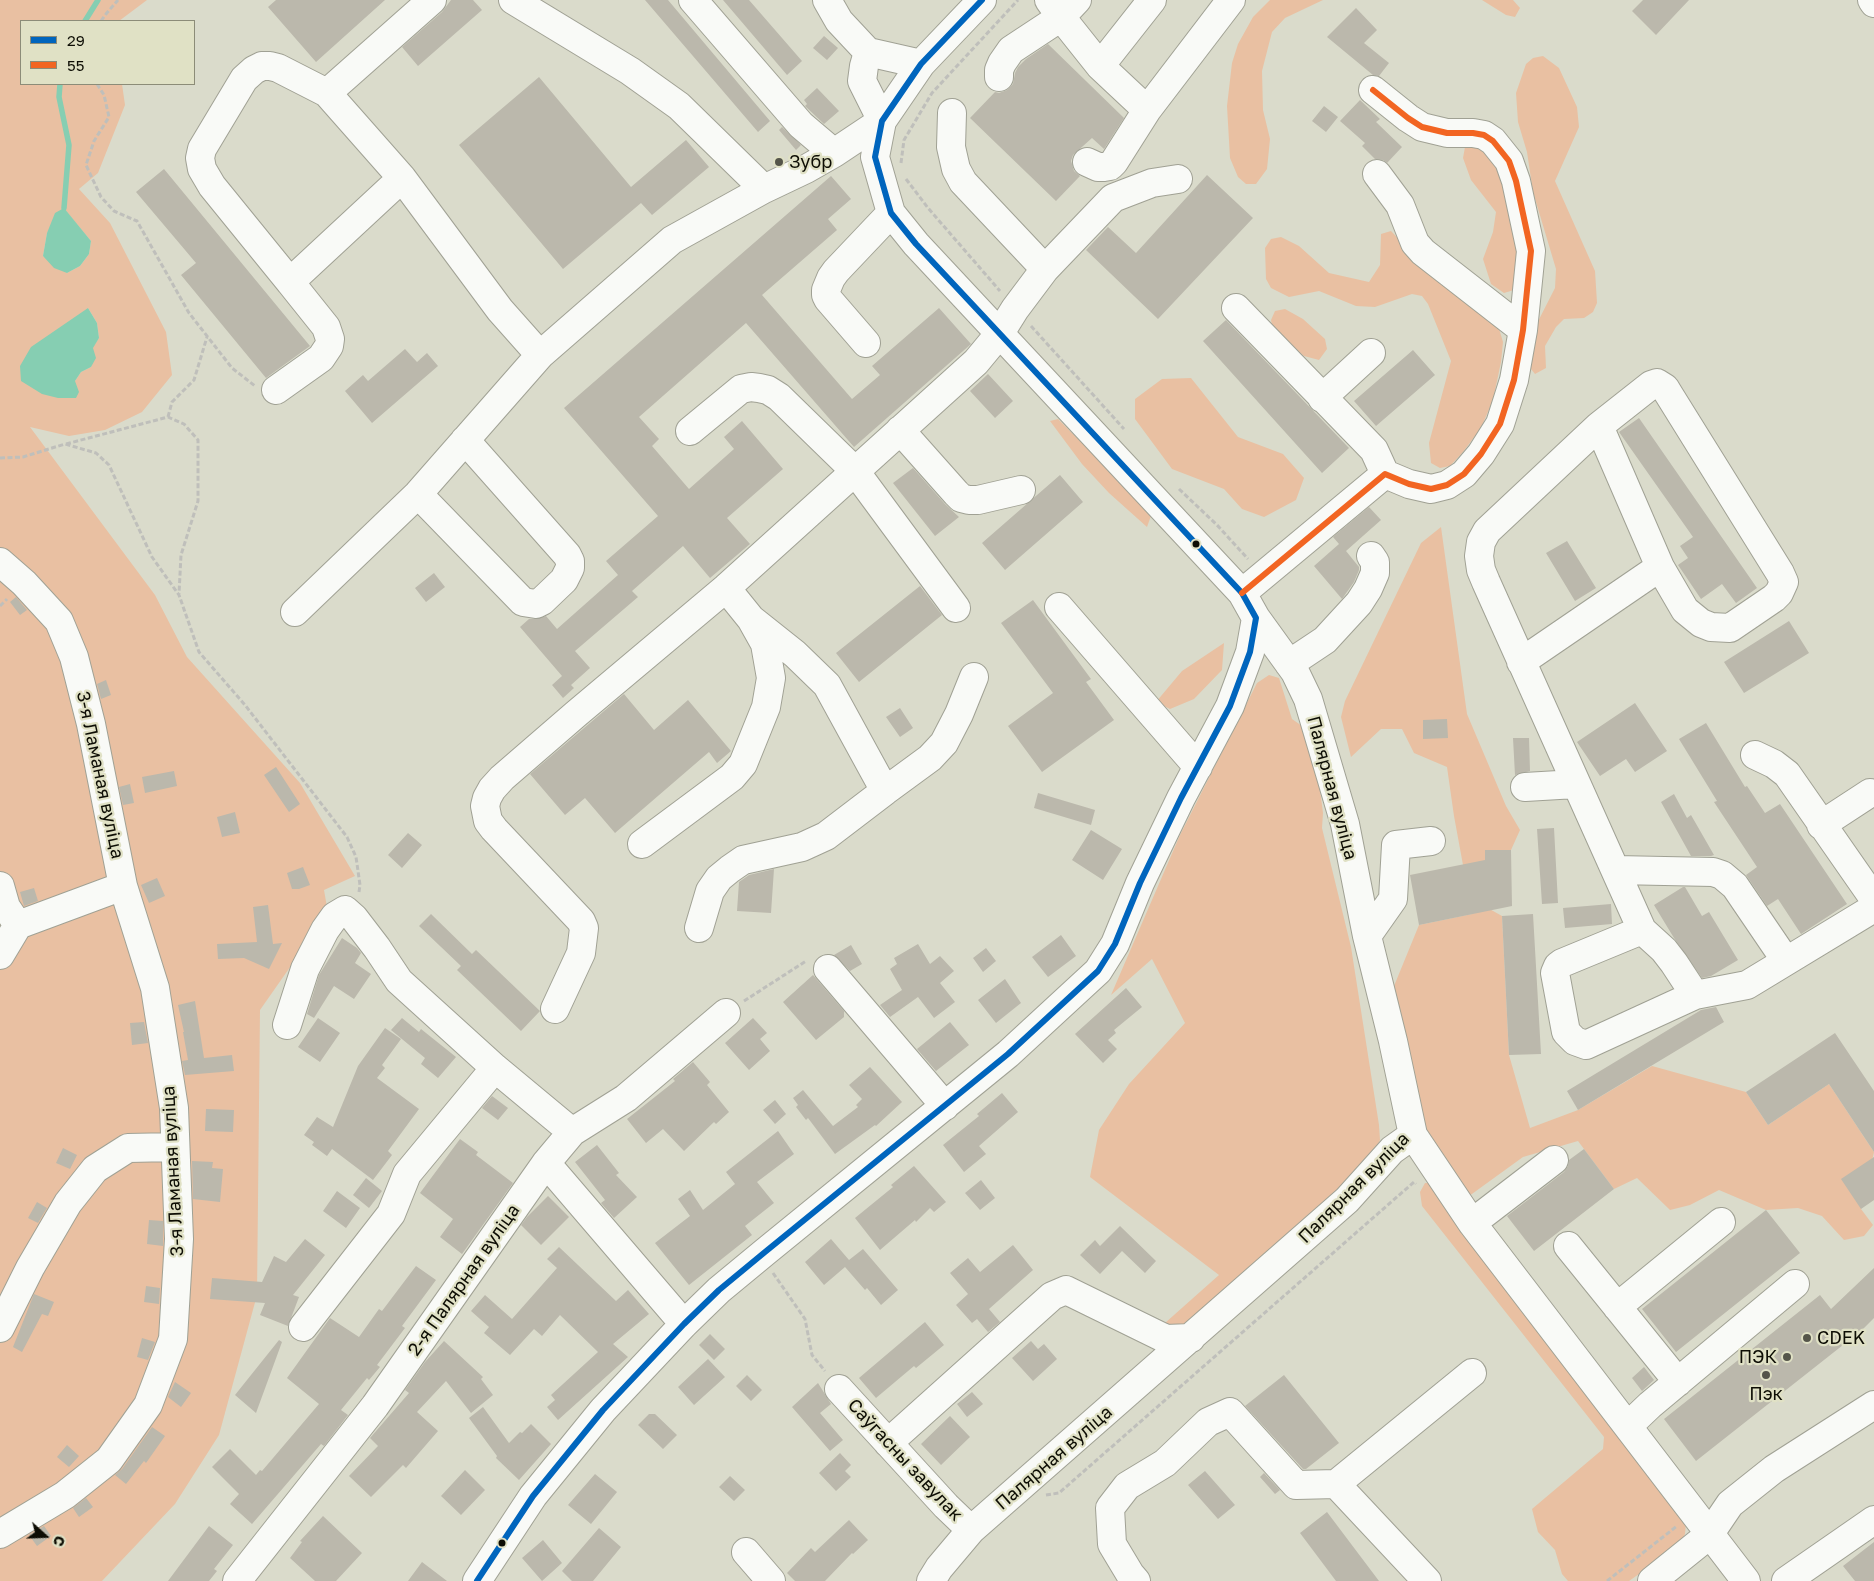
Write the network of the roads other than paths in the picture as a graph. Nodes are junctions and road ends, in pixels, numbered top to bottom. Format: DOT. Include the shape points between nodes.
graph roads {
  1 [pos="432,0"];
  2 [pos="513,0"];
  3 [pos="693,0"];
  4 [pos="827,0"];
  5 [pos="982,0"];
  6 [pos="1152,0"];
  7 [pos="1231,0"];
  8 [pos="1063,6"];
  9 [pos="868,52"];
  10 [pos="921,64"];
  11 [pos="1100,66"];
  12 [pos="999,77"];
  13 [pos="1373,90"];
  14 [pos="327,93"];
  15 [pos="1147,110"];
  16 [pos="952,113"];
  17 [pos="882,121"];
  18 [pos="834,153"];
  19 [pos="1087,162"];
  20 [pos="1377,174"];
  21 [pos="402,178"];
  22 [pos="1178,178"];
  23 [pos="764,189"];
  24 [pos="891,213"];
  25 [pos="1045,269"];
  26 [pos="290,282"];
  27 [pos="1236,308"];
  28 [pos="1523,330"];
  29 [pos="1000,333"];
  30 [pos="866,342"];
  31 [pos="1371,353"];
  32 [pos="540,355"];
  33 [pos="276,390"];
  34 [pos="1322,398"];
  35 [pos="1599,426"];
  36 [pos="900,430"];
  37 [pos="690,432"];
  38 [pos="465,440"];
  39 [pos="855,471"];
  40 [pos="1385,474"];
  41 [pos="1021,490"];
  42 [pos="418,494"];
  43 [pos="1371,556"];
  44 [pos="0,562"];
  45 [pos="1660,567"];
  46 [pos="726,588"];
  47 [pos="1242,593"];
  48 [pos="1059,607"];
  49 [pos="956,608"];
  50 [pos="295,612"];
  51 [pos="1256,618"];
  52 [pos="752,619"];
  53 [pos="1520,662"];
  54 [pos="1289,664"];
  55 [pos="974,677"];
  56 [pos="1755,755"];
  57 [pos="1198,767"];
  58 [pos="1576,784"];
  59 [pos="1524,787"];
  60 [pos="885,791"];
  61 [pos="1870,793"];
  62 [pos="1821,825"];
  63 [pos="1431,841"];
  64 [pos="642,844"];
  65 [pos="1616,870"];
  66 [pos="0,886"];
  67 [pos="123,886"];
  68 [pos="1874,899"];
  69 [pos="1874,908"];
  70 [pos="18,925"];
  71 [pos="699,928"];
  72 [pos="1642,930"];
  73 [pos="1367,936"];
  74 [pos="0,955"];
  75 [pos="1786,961"];
  76 [pos="828,969"];
  77 [pos="1695,996"];
  78 [pos="555,1009"];
  79 [pos="726,1014"];
  80 [pos="287,1025"];
  81 [pos="495,1068"];
  82 [pos="945,1106"];
  83 [pos="572,1132"];
  84 [pos="1413,1134"];
  85 [pos="175,1147"];
  86 [pos="1554,1160"];
  87 [pos="546,1163"];
  88 [pos="1721,1222"];
  89 [pos="1472,1223"];
  90 [pos="1568,1246"];
  91 [pos="1795,1284"];
  92 [pos="1617,1307"];
  93 [pos="684,1324"];
  94 [pos="303,1326"];
  95 [pos="0,1328"];
  96 [pos="1191,1338"];
  97 [pos="1472,1372"];
  98 [pos="1678,1382"];
  99 [pos="839,1390"];
  100 [pos="1874,1405"];
  101 [pos="1628,1426"];
  102 [pos="888,1443"];
  103 [pos="1336,1484"];
  104 [pos="1874,1520"];
  105 [pos="971,1530"];
  106 [pos="0,1534"];
  107 [pos="1710,1535"];
  108 [pos="746,1552"];
  109 [pos="929,1577"];
  110 [pos="237,1581"];
  111 [pos="477,1581"];
  112 [pos="771,1581"];
  113 [pos="1136,1581"];
  114 [pos="1427,1581"];
  115 [pos="1652,1581"];
  116 [pos="1746,1581"];
  117 [pos="1786,1581"];
  1 -- 14 [label="street"];
  2 -- 23 [label="street" via="630,70 679,106"];
  3 -- 18 [label="street" via="801,125"];
  4 -- 9 [label="street" via="839,20"];
  5 -- 10 [label="street"];
  6 -- 11 [label="street"];
  7 -- 15 [label="street"];
  8 -- 11 [label="street"];
  8 -- 12 [label="street" via="1011,50 1002,62"];
  9 -- 10 [label="street"];
  9 -- 17 [label="street" via="862,81"];
  10 -- 17 [label="street"];
  11 -- 15 [label="street"];
  13 -- 28 [label="street" via="1422,127 1447,133 1484,135 1494,141 1509,161 1531,251"];
  14 -- 21 [label="street"];
  14 -- 26 [label="street" via="278,68 262,66 254,70 244,79 202,149 200,158 212,186"];
  15 -- 19 [label="street" via="1110,166 1098,167"];
  16 -- 25 [label="street" via="951,147 962,182"];
  17 -- 18 [label="street"];
  17 -- 24 [label="street" via="875,157"];
  18 -- 23 [label="street"];
  20 -- 28 [label="street" via="1400,205 1415,243 1423,252"];
  21 -- 26 [label="street"];
  21 -- 32 [label="street" via="500,310"];
  22 -- 25 [label="street" via="1152,183 1113,198"];
  23 -- 32 [label="street" via="672,240"];
  24 -- 29 [label="street, Палярная вуліца"];
  24 -- 30 [label="street" via="836,271 826,290 828,299"];
  25 -- 29 [label="street"];
  26 -- 33 [label="street" via="326,327 330,339 321,358"];
  27 -- 34 [label="street"];
  28 -- 40 [label="street" via="1514,380 1500,424 1464,474 1447,485 1431,489"];
  29 -- 36 [label="street" via="976,362"];
  29 -- 47 [label="street, Палярная вуліца"];
  31 -- 34 [label="street"];
  32 -- 38 [label="street"];
  34 -- 40 [label="street" via="1374,450"];
  35 -- 45 [label="street"];
  35 -- 45 [label="street" via="1651,385 1657,383 1665,388 1784,582 1774,598 1730,628 1711,627 1686,610"];
  35 -- 53 [label="street" via="1487,531 1481,542 1481,570"];
  36 -- 39 [label="street"];
  36 -- 41 [label="street" via="961,498 978,500"];
  37 -- 39 [label="street" via="741,389 760,388 779,397"];
  38 -- 42 [label="street"];
  38 -- 42 [label="street" via="567,555 570,568 564,580 542,601 536,604 522,602"];
  39 -- 46 [label="street"];
  39 -- 49 [label="street"];
  40 -- 47 [label="street"];
  42 -- 50 [label="street"];
  43 -- 54 [label="street" via="1375,562 1375,573 1359,603 1325,640"];
  44 -- 67 [label="street, 3-я Ламаная вуліца" via="58,621 74,657"];
  45 -- 53 [label="street"];
  46 -- 52 [label="street"];
  46 -- 78 [label="street" via="502,778 487,798 486,813 494,829 581,920 584,928 581,952"];
  47 -- 51 [label="street, Палярная вуліца"];
  48 -- 57 [label="street"];
  51 -- 54 [label="street, Палярная вуліца"];
  51 -- 57 [label="street" via="1250,652 1230,706"];
  52 -- 60 [label="street" via="828,685"];
  52 -- 64 [label="street" via="765,644 770,678 766,707 743,764 732,777"];
  53 -- 58 [label="street"];
  54 -- 73 [label="street, Палярная вуліца" via="1306,691 1345,824"];
  55 -- 60 [label="street" via="960,714 944,742 930,758"];
  56 -- 62 [label="street" via="1787,774"];
  57 -- 82 [label="street" via="1140,883 1115,944 1098,971 1008,1054"];
  58 -- 59 [label="street"];
  58 -- 65 [label="street"];
  60 -- 71 [label="street" via="826,836 802,847 743,860 730,869 710,891"];
  61 -- 62 [label="street"];
  62 -- 68 [label="street"];
  63 -- 73 [label="street" via="1396,845 1393,899"];
  65 -- 72 [label="street"];
  65 -- 75 [label="street" via="1713,872 1722,875 1735,886"];
  66 -- 70 [label="street" via="6,907"];
  67 -- 70 [label="street"];
  67 -- 85 [label="street, 3-я Ламаная вуліца" via="155,988 174,1108"];
  69 -- 75 [label="street"];
  70 -- 74 [label="street"];
  72 -- 77 [label="street" via="1664,950"];
  72 -- 77 [label="street" via="1558,966 1556,980 1566,1032 1570,1037 1586,1045"];
  73 -- 84 [label="street, Палярная вуліца"];
  75 -- 77 [label="street" via="1747,984"];
  76 -- 82 [label="street"];
  79 -- 83 [label="street, 2-я Палярная вуліца" via="626,1098"];
  80 -- 81 [label="street" via="304,970 325,930 335,916 349,914 399,981"];
  81 -- 83 [label="street"];
  81 -- 94 [label="street" via="407,1174 391,1214"];
  82 -- 93 [label="street" via="719,1290"];
  83 -- 87 [label="street, 2-я Палярная вуліца"];
  84 -- 89 [label="street"];
  84 -- 96 [label="street, Палярная вуліца" via="1392,1150 1347,1200"];
  85 -- 95 [label="street" via="128,1148 95,1169 68,1203"];
  85 -- 106 [label="street, 3-я Ламаная вуліца" via="179,1239 173,1339 148,1405 109,1460 66,1495"];
  86 -- 89 [label="street"];
  87 -- 93 [label="street"];
  87 -- 110 [label="street, 2-я Палярная вуліца" via="375,1406"];
  88 -- 92 [label="street"];
  89 -- 101 [label="street"];
  90 -- 92 [label="street"];
  91 -- 98 [label="street"];
  92 -- 98 [label="street"];
  93 -- 111 [label="street" via="602,1410 533,1496"];
  96 -- 102 [label="street" via="1166,1339 1066,1290 1052,1296"];
  96 -- 105 [label="street, Палярная вуліца"];
  97 -- 103 [label="street"];
  98 -- 101 [label="street"];
  99 -- 102 [label="street, Саўгасны завулак"];
  100 -- 107 [label="street" via="1774,1469 1730,1504"];
  101 -- 107 [label="street"];
  102 -- 105 [label="street, Саўгасны завулак"];
  103 -- 113 [label="street" via="1296,1485 1230,1412 1208,1422 1165,1463 1127,1486 1110,1508 1112,1544"];
  103 -- 114 [label="street"];
  104 -- 117 [label="street"];
  105 -- 109 [label="street, Палярная вуліца"];
  107 -- 115 [label="street"];
  107 -- 116 [label="street"];
  108 -- 112 [label="street"];
}
